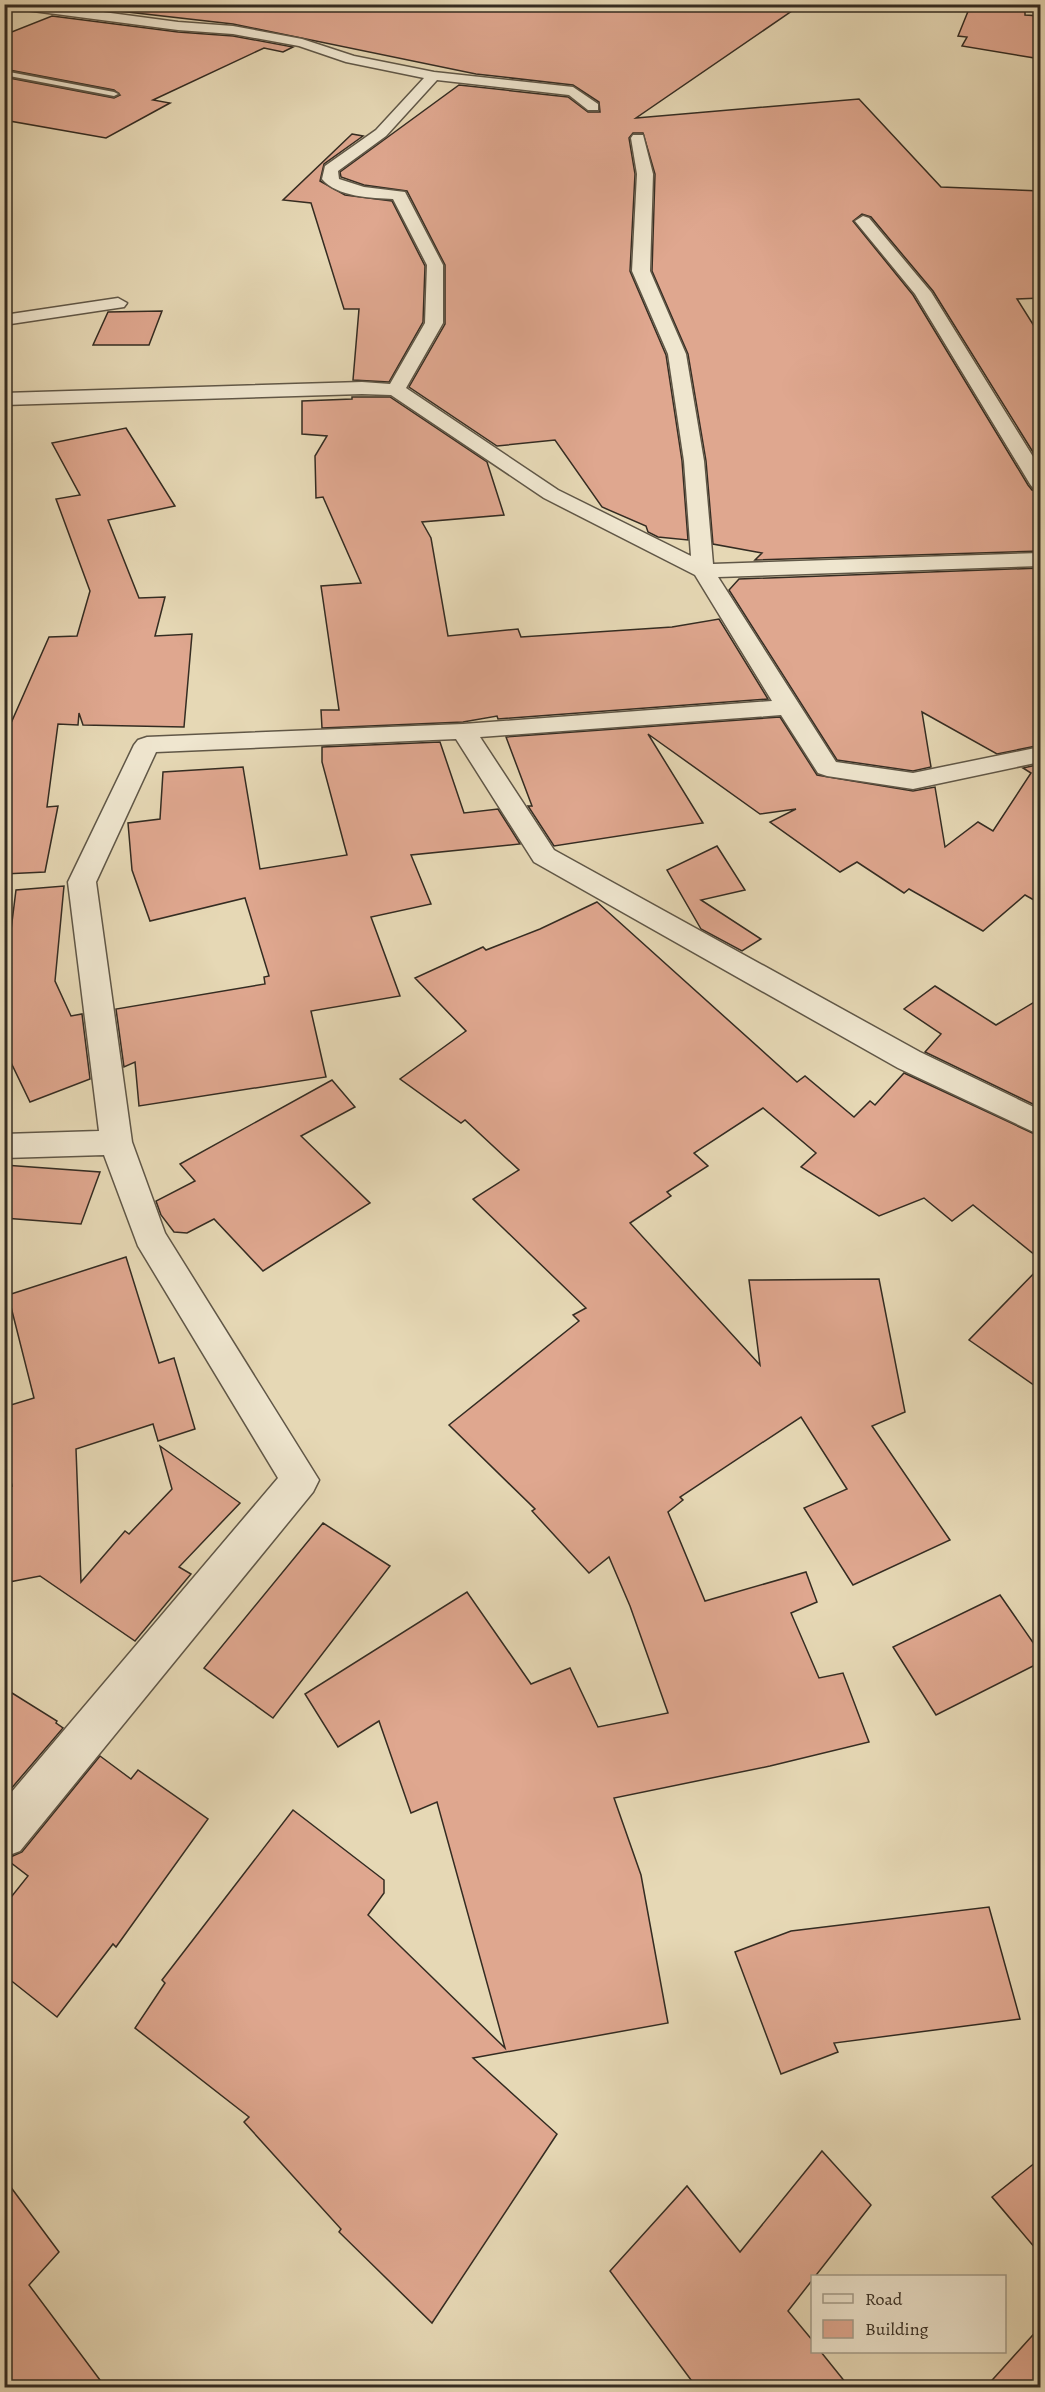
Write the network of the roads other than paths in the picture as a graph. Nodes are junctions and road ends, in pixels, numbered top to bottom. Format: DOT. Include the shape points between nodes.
graph roads {
  1 [pos="7,5"];
  2 [pos="183,14"];
  3 [pos="154,22"];
  4 [pos="4,74"];
  5 [pos="434,76"];
  6 [pos="114,94"];
  7 [pos="593,107"];
  8 [pos="638,138"];
  9 [pos="863,220"];
  10 [pos="118,303"];
  11 [pos="4,320"];
  12 [pos="396,390"];
  13 [pos="4,399"];
  14 [pos="1041,484"];
  15 [pos="1041,559"];
  16 [pos="703,571"];
  17 [pos="786,706"];
  18 [pos="463,731"];
  19 [pos="1041,755"];
  20 [pos="1041,1123"];
  21 [pos="116,1142"];
  22 [pos="4,1146"];
  23 [pos="4,1835"];
  1 -- 3 [label="street"];
  2 -- 3 [label="street"];
  3 -- 5 [label="street" via="232,30 302,43"];
  4 -- 6 [label="lane"];
  5 -- 7 [label="street" via="573,91"];
  5 -- 12 [label="street" via="381,133 330,169 334,182 362,192 399,195 435,265 434,322"];
  8 -- 16 [label="street" via="645,174 642,271 677,354 694,461"];
  9 -- 14 [label="street" via="922,292"];
  10 -- 11 [label="street"];
  12 -- 13 [label="street"];
  12 -- 16 [label="street" via="551,494"];
  15 -- 16 [label="street"];
  16 -- 17 [label="street"];
  17 -- 18 [label="street"];
  17 -- 19 [label="street" via="827,768 913,782"];
  18 -- 20 [label="street" via="544,856 909,1060"];
  18 -- 21 [label="street" via="147,745 82,882"];
  21 -- 22 [label="street"];
  21 -- 23 [label="street" via="150,1237 300,1480"];
}
